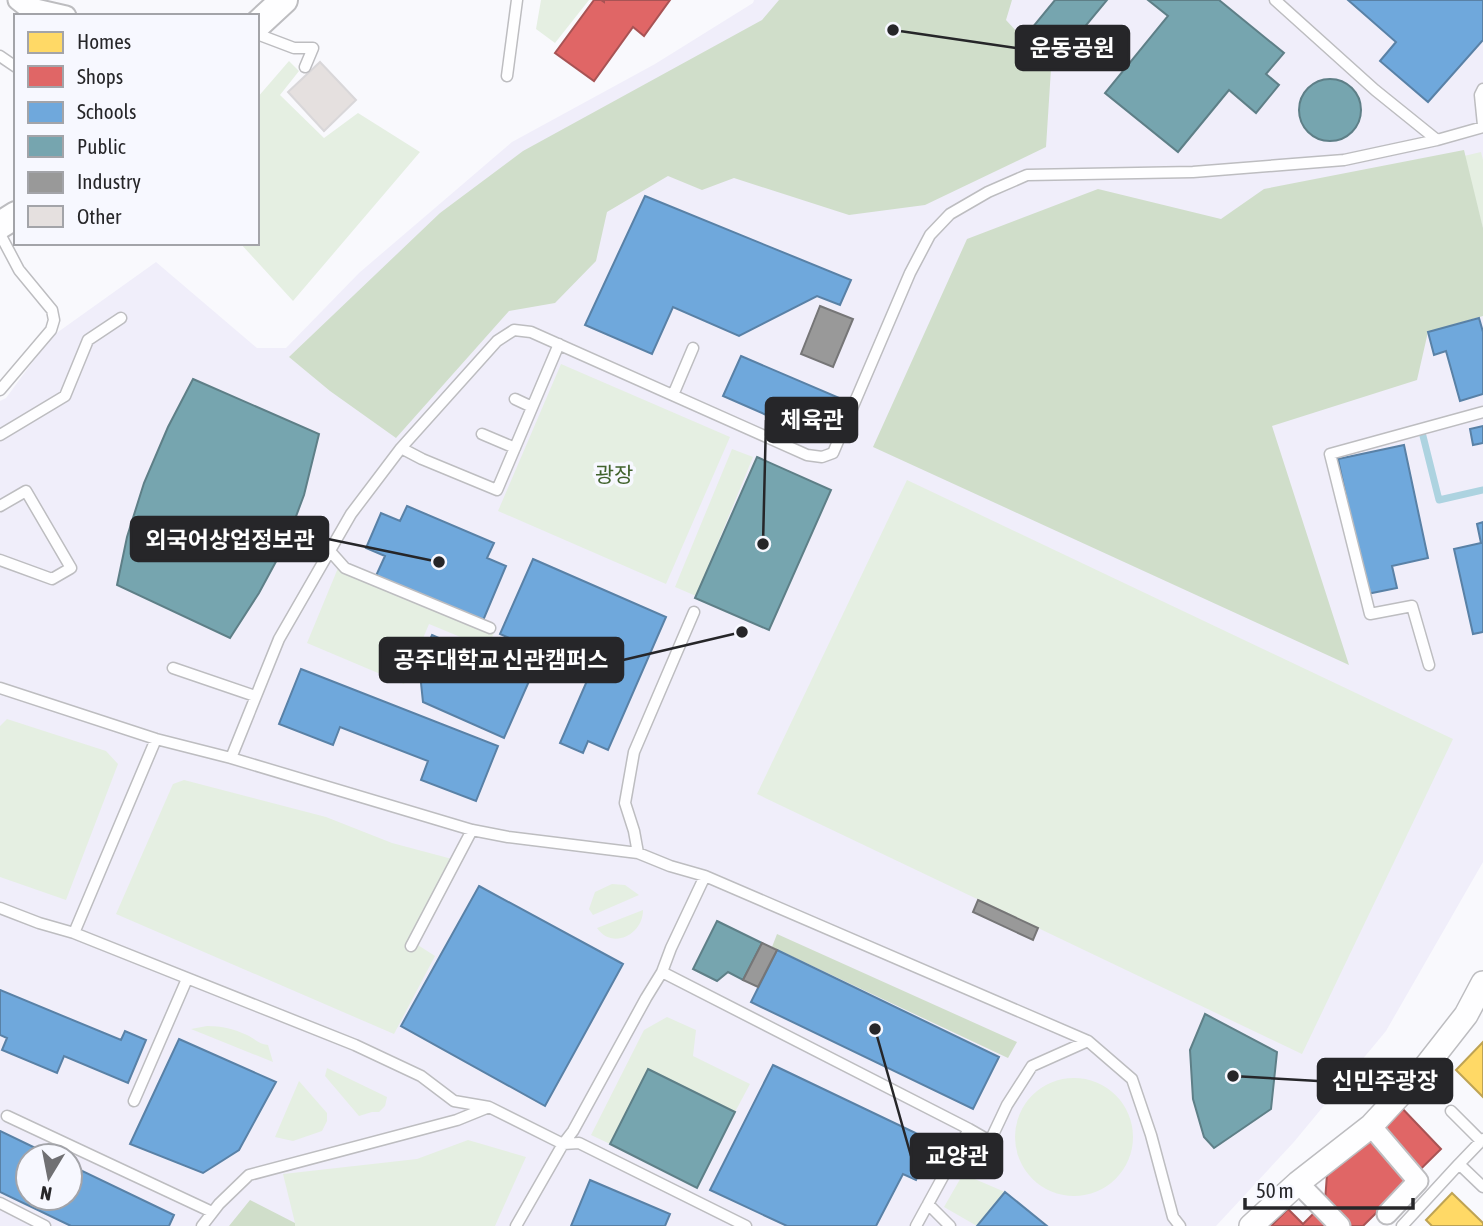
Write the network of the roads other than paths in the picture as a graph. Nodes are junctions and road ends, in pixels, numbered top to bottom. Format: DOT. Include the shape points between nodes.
graph roads {
  1 [pos="18,0"];
  2 [pos="284,0"];
  3 [pos="517,0"];
  4 [pos="1275,0"];
  5 [pos="57,14"];
  6 [pos="259,23"];
  7 [pos="259,35"];
  8 [pos="305,67"];
  9 [pos="507,76"];
  10 [pos="1483,89"];
  11 [pos="1483,126"];
  12 [pos="1437,140"];
  13 [pos="0,234"];
  14 [pos="121,318"];
  15 [pos="559,344"];
  16 [pos="692,348"];
  17 [pos="0,390"];
  18 [pos="673,395"];
  19 [pos="514,399"];
  20 [pos="532,407"];
  21 [pos="1483,412"];
  22 [pos="482,434"];
  23 [pos="0,435"];
  24 [pos="401,448"];
  25 [pos="515,448"];
  26 [pos="0,506"];
  27 [pos="329,550"];
  28 [pos="0,560"];
  29 [pos="694,612"];
  30 [pos="490,628"];
  31 [pos="1429,664"];
  32 [pos="173,668"];
  33 [pos="0,688"];
  34 [pos="255,696"];
  35 [pos="156,739"];
  36 [pos="231,758"];
  37 [pos="472,830"];
  38 [pos="638,853"];
  39 [pos="705,876"];
  40 [pos="0,908"];
  41 [pos="74,933"];
  42 [pos="411,946"];
  43 [pos="662,972"];
  44 [pos="187,979"];
  45 [pos="1483,983"];
  46 [pos="1088,1041"];
  47 [pos="134,1101"];
  48 [pos="489,1107"];
  49 [pos="1451,1111"];
  50 [pos="7,1116"];
  51 [pos="1371,1126"];
  52 [pos="969,1129"];
  53 [pos="1482,1140"];
  54 [pos="563,1144"];
  55 [pos="1458,1164"];
  56 [pos="1298,1183"];
  57 [pos="1483,1186"];
  58 [pos="0,1203"];
  59 [pos="928,1205"];
  60 [pos="212,1212"];
  61 [pos="1387,1214"];
  62 [pos="45,1226"];
  63 [pos="202,1226"];
  64 [pos="516,1226"];
  65 [pos="746,1226"];
  66 [pos="916,1226"];
  67 [pos="950,1226"];
  68 [pos="1180,1226"];
  69 [pos="1251,1226"];
  70 [pos="1339,1226"];
  71 [pos="1402,1226"];
  1 -- 5 [label="street" via="27,7"];
  2 -- 6 [label="main road"];
  3 -- 9 [label="lane"];
  4 -- 12 [label="lane"];
  7 -- 8 [label="lane" via="294,48 313,48"];
  10 -- 11 [label="lane"];
  11 -- 12 [label="lane"];
  12 -- 18 [label="lane" via="1344,160 1193,172 1027,175 988,192 950,214 930,235 833,453 822,457 807,455"];
  13 -- 17 [label="lane" via="19,270 52,310 54,320 51,330"];
  14 -- 23 [label="lane" via="88,341 65,396"];
  15 -- 18 [label="lane"];
  15 -- 20 [label="lane"];
  15 -- 24 [label="lane" via="513,330 497,341"];
  16 -- 18 [label="lane"];
  19 -- 20 [label="lane"];
  20 -- 25 [label="lane"];
  21 -- 31 [label="lane" via="1330,454 1370,614 1412,607"];
  22 -- 25 [label="lane"];
  24 -- 25 [label="lane" via="496,490"];
  24 -- 27 [label="lane"];
  26 -- 28 [label="lane" via="26,491 71,568 52,579"];
  27 -- 30 [label="lane" via="345,568"];
  27 -- 34 [label="lane" via="279,639"];
  29 -- 38 [label="lane" via="634,752 625,803"];
  32 -- 34 [label="lane"];
  33 -- 35 [label="lane"];
  34 -- 36 [label="lane"];
  35 -- 36 [label="lane"];
  35 -- 41 [label="lane"];
  36 -- 37 [label="lane"];
  37 -- 38 [label="lane"];
  37 -- 42 [label="lane"];
  38 -- 39 [label="lane"];
  39 -- 43 [label="lane"];
  39 -- 46 [label="lane"];
  40 -- 41 [label="lane"];
  41 -- 44 [label="lane"];
  43 -- 52 [label="lane"];
  43 -- 54 [label="lane"];
  44 -- 47 [label="lane"];
  44 -- 48 [label="lane" via="355,1045 421,1076 454,1101"];
  45 -- 51 [label="street" via="1466,1015 1423,1070"];
  46 -- 52 [label="lane" via="1032,1066 990,1141"];
  46 -- 68 [label="lane" via="1132,1079 1173,1217"];
  48 -- 54 [label="lane"];
  48 -- 60 [label="lane" via="457,1120 249,1175"];
  49 -- 53 [label="lane"];
  50 -- 60 [label="lane"];
  51 -- 56 [label="street"];
  51 -- 61 [label="street" via="1424,1175"];
  52 -- 59 [label="lane"];
  53 -- 55 [label="lane"];
  54 -- 64 [label="lane"];
  54 -- 65 [label="lane" via="579,1143"];
  55 -- 57 [label="lane"];
  55 -- 71 [label="lane"];
  56 -- 69 [label="street"];
  56 -- 70 [label="street"];
  58 -- 62 [label="lane"];
  59 -- 66 [label="lane"];
  59 -- 67 [label="lane"];
  60 -- 63 [label="lane"];
}
